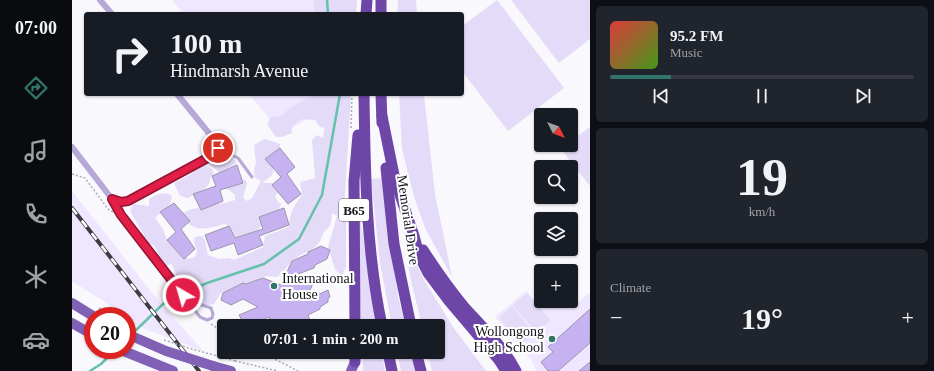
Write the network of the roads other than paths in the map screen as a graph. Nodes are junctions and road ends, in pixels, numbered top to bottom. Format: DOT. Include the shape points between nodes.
graph roads {
  1 [pos="100,0"];
  2 [pos="367,0"];
  3 [pos="381,0"];
  4 [pos="110,12"];
  5 [pos="366,12"];
  6 [pos="381,12"];
  7 [pos="179,96"];
  8 [pos="363,96"];
  9 [pos="363,96"];
  10 [pos="381,96"];
  11 [pos="382,116"];
  12 [pos="72,147"];
  13 [pos="218,148"];
  14 [pos="252,176"];
  15 [pos="112,199"];
  16 [pos="414,236"];
  17 [pos="183,295"];
  18 [pos="72,303"];
  19 [pos="84,310"];
  20 [pos="354,319"];
  21 [pos="381,319"];
  22 [pos="410,319"];
  23 [pos="72,323"];
  24 [pos="84,330"];
  25 [pos="136,338"];
  26 [pos="136,356"];
  27 [pos="389,359"];
  28 [pos="417,359"];
  29 [pos="173,371"];
  30 [pos="231,371"];
  31 [pos="392,371"];
  32 [pos="420,371"];
  33 [pos="506,371"];
  34 [pos="516,371"];
  1 -- 4 [label="street"];
  2 -- 5 [label="highway"];
  3 -- 6 [label="highway"];
  7 -- 13 [label="street" via="217,143"];
  8 -- 20 [label="highway, B65" via="354,181"];
  9 -- 21 [label="highway" via="367,213"];
  10 -- 11 [label="highway, Memorial Drive"];
  11 -- 16 [label="highway" via="395,180"];
  11 -- 22 [label="highway, Memorial Drive" via="394,244"];
  12 -- 15 [label="street"];
  13 -- 14 [label="lane" via="238,158"];
  13 -- 15 [label="street" via="215,154 128,201"];
  15 -- 17 [label="lane" via="121,215"];
  16 -- 33 [label="highway" via="419,255 432,280 494,353"];
  16 -- 34 [label="highway" via="439,275 498,344"];
  17 -- 17 [label="lane" via="211,308 213,314 209,320 201,318"];
  18 -- 19 [label="main road"];
  23 -- 24 [label="main road"];
  25 -- 30 [label="main road, bridge" via="166,351"];
  26 -- 29 [label="main road"];
  27 -- 31 [label="highway"];
  28 -- 32 [label="highway"];
}
